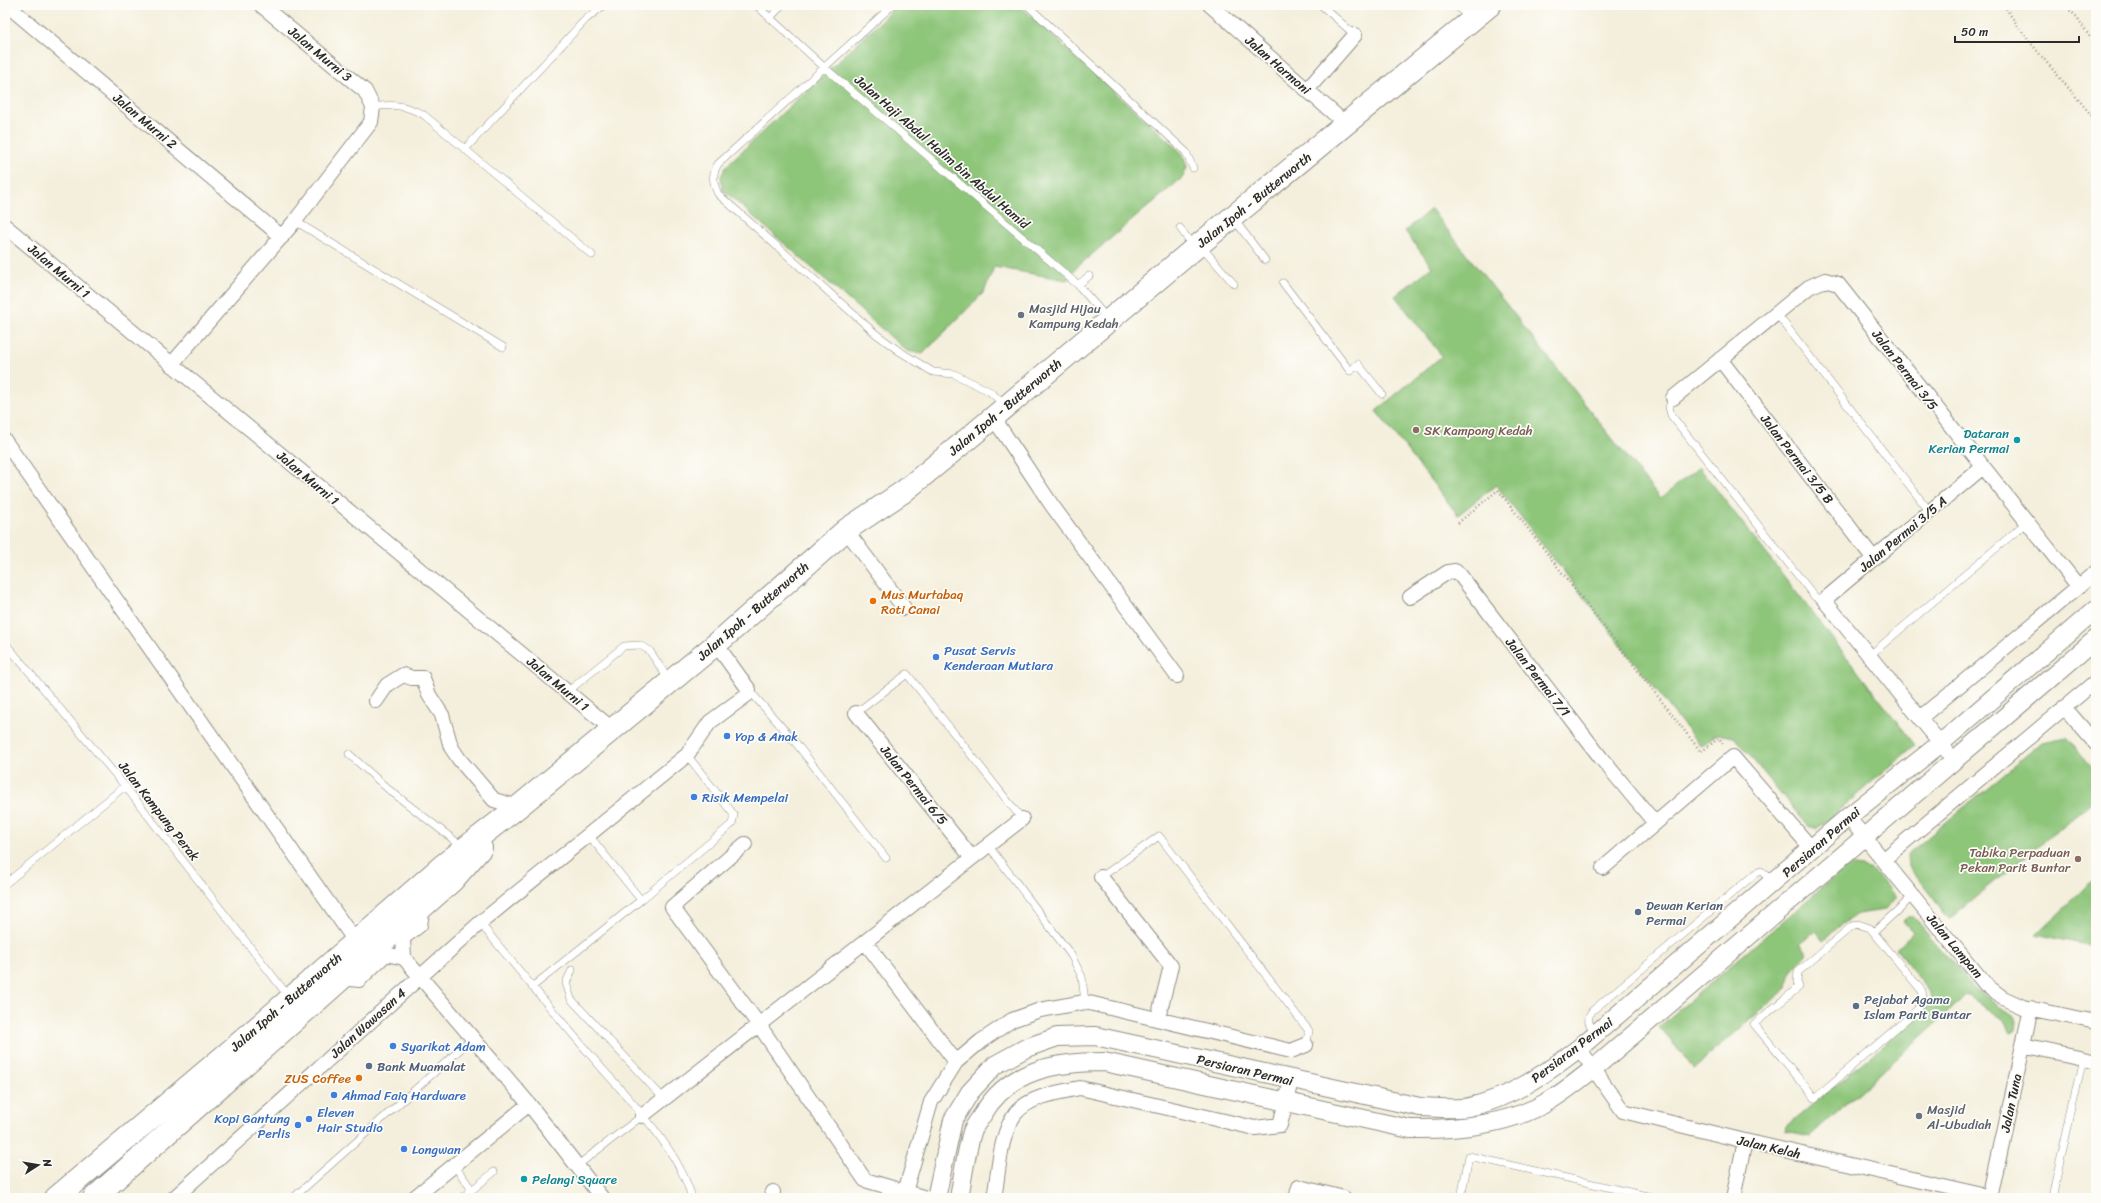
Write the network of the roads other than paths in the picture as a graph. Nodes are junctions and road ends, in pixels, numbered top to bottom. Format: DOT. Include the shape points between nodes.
graph roads {
  1 [pos="7,5"];
  2 [pos="261,5"];
  3 [pos="604,5"];
  4 [pos="756,5"];
  5 [pos="782,5"];
  6 [pos="893,5"];
  7 [pos="1027,5"];
  8 [pos="1210,5"];
  9 [pos="1321,5"];
  10 [pos="1456,5"];
  11 [pos="1490,5"];
  12 [pos="770,18"];
  13 [pos="1472,20"];
  14 [pos="1355,35"];
  15 [pos="825,68"];
  16 [pos="1307,90"];
  17 [pos="373,107"];
  18 [pos="1347,125"];
  19 [pos="466,148"];
  20 [pos="1194,168"];
  21 [pos="1233,217"];
  22 [pos="295,221"];
  23 [pos="5,226"];
  24 [pos="1180,228"];
  25 [pos="282,237"];
  26 [pos="1197,246"];
  27 [pos="592,255"];
  28 [pos="1265,260"];
  29 [pos="1089,276"];
  30 [pos="1283,283"];
  31 [pos="1234,284"];
  32 [pos="1078,285"];
  33 [pos="1777,314"];
  34 [pos="1108,320"];
  35 [pos="503,348"];
  36 [pos="1720,359"];
  37 [pos="171,365"];
  38 [pos="1382,394"];
  39 [pos="1673,398"];
  40 [pos="1000,412"];
  41 [pos="5,441"];
  42 [pos="1983,468"];
  43 [pos="1930,512"];
  44 [pos="2027,522"];
  45 [pos="846,530"];
  46 [pos="1874,559"];
  47 [pos="2096,572"];
  48 [pos="2078,586"];
  49 [pos="1410,597"];
  50 [pos="1824,600"];
  51 [pos="904,608"];
  52 [pos="2096,609"];
  53 [pos="2096,639"];
  54 [pos="5,643"];
  55 [pos="716,644"];
  56 [pos="1869,656"];
  57 [pos="1177,676"];
  58 [pos="670,681"];
  59 [pos="2096,681"];
  60 [pos="749,690"];
  61 [pos="567,692"];
  62 [pos="376,701"];
  63 [pos="2064,708"];
  64 [pos="856,713"];
  65 [pos="1920,718"];
  66 [pos="612,729"];
  67 [pos="1941,743"];
  68 [pos="2096,744"];
  69 [pos="349,754"];
  70 [pos="687,755"];
  71 [pos="1954,760"];
  72 [pos="125,786"];
  73 [pos="518,807"];
  74 [pos="1848,818"];
  75 [pos="1022,819"];
  76 [pos="1655,823"];
  77 [pos="588,834"];
  78 [pos="1864,837"];
  79 [pos="745,844"];
  80 [pos="988,845"];
  81 [pos="464,848"];
  82 [pos="1812,849"];
  83 [pos="886,858"];
  84 [pos="972,858"];
  85 [pos="1883,860"];
  86 [pos="1603,868"];
  87 [pos="1101,877"];
  88 [pos="5,884"];
  89 [pos="1913,896"];
  90 [pos="641,900"];
  91 [pos="423,907"];
  92 [pos="480,923"];
  93 [pos="1874,932"];
  94 [pos="355,941"];
  95 [pos="865,942"];
  96 [pos="404,958"];
  97 [pos="572,970"];
  98 [pos="420,976"];
  99 [pos="342,978"];
  100 [pos="532,988"];
  101 [pos="290,997"];
  102 [pos="1085,1002"];
  103 [pos="2031,1008"];
  104 [pos="1158,1018"];
  105 [pos="2096,1022"];
  106 [pos="759,1025"];
  107 [pos="473,1038"];
  108 [pos="1306,1045"];
  109 [pos="2023,1045"];
  110 [pos="1579,1048"];
  111 [pos="2089,1059"];
  112 [pos="956,1062"];
  113 [pos="1593,1069"];
  114 [pos="1291,1081"];
  115 [pos="664,1099"];
  116 [pos="1286,1102"];
  117 [pos="529,1104"];
  118 [pos="642,1116"];
  119 [pos="1745,1141"];
  120 [pos="578,1165"];
  121 [pos="454,1166"];
  122 [pos="494,1172"];
  123 [pos="472,1190"];
  124 [pos="905,1192"];
  125 [pos="1298,1192"];
  126 [pos="1990,1197"];
  127 [pos="56,1198"];
  128 [pos="94,1198"];
  129 [pos="174,1198"];
  130 [pos="294,1198"];
  131 [pos="414,1198"];
  132 [pos="462,1198"];
  133 [pos="602,1198"];
  134 [pos="692,1198"];
  135 [pos="926,1198"];
  136 [pos="936,1198"];
  137 [pos="959,1198"];
  138 [pos="994,1198"];
  139 [pos="1344,1198"];
  140 [pos="1461,1198"];
  141 [pos="1656,1198"];
  142 [pos="1733,1198"];
  143 [pos="2052,1198"];
  1 -- 25 [label="street, Jalan Murni 2"];
  2 -- 17 [label="street, Jalan Murni 3" via="365,91"];
  3 -- 19 [label="lane" via="586,20"];
  4 -- 12 [label="lane, Jalan Haji Abdul Halim bin Abdul Hamid"];
  5 -- 12 [label="lane"];
  6 -- 15 [label="lane"];
  7 -- 20 [label="lane" via="1186,152"];
  8 -- 16 [label="street, Jalan Harmoni"];
  9 -- 14 [label="lane"];
  10 -- 13 [label="lane"];
  11 -- 13 [label="highway, Jalan Ipoh - Butterworth"];
  12 -- 15 [label="lane, Jalan Haji Abdul Halim bin Abdul Hamid"];
  13 -- 18 [label="highway, Jalan Ipoh - Butterworth"];
  14 -- 16 [label="street"];
  15 -- 32 [label="lane, Jalan Haji Abdul Halim bin Abdul Hamid"];
  15 -- 40 [label="lane" via="718,164 713,172 713,183 718,194 887,343 933,372 954,374 989,391"];
  16 -- 18 [label="street, Jalan Harmoni"];
  17 -- 19 [label="lane" via="392,105 409,108 424,115"];
  17 -- 22 [label="street" via="371,122"];
  18 -- 21 [label="highway, Jalan Ipoh - Butterworth"];
  19 -- 27 [label="lane"];
  21 -- 26 [label="highway, Jalan Ipoh - Butterworth"];
  21 -- 28 [label="lane"];
  22 -- 25 [label="street"];
  22 -- 35 [label="lane"];
  23 -- 37 [label="street, Jalan Murni 1"];
  24 -- 26 [label="lane"];
  25 -- 37 [label="street"];
  26 -- 31 [label="lane"];
  26 -- 34 [label="highway, Jalan Ipoh - Butterworth"];
  29 -- 32 [label="lane"];
  30 -- 38 [label="lane" via="1350,371 1358,364"];
  32 -- 34 [label="lane, Jalan Haji Abdul Halim bin Abdul Hamid"];
  33 -- 36 [label="street"];
  33 -- 42 [label="street, Jalan Permai 3/5" via="1809,287 1825,280 1838,284"];
  33 -- 43 [label="lane"];
  34 -- 40 [label="highway, Jalan Ipoh - Butterworth"];
  36 -- 39 [label="street"];
  36 -- 46 [label="street, Jalan Permai 3/5 B"];
  37 -- 61 [label="street, Jalan Murni 1"];
  39 -- 50 [label="lane" via="1669,407 1671,415 1815,597"];
  40 -- 45 [label="highway, Jalan Ipoh - Butterworth" via="903,492"];
  40 -- 57 [label="street" via="1051,504"];
  41 -- 94 [label="street"];
  42 -- 43 [label="street, Jalan Permai 3/5 A"];
  42 -- 44 [label="street, Jalan Permai 3/5"];
  43 -- 46 [label="street, Jalan Permai 3/5 A"];
  44 -- 48 [label="street, Jalan Permai 3/5"];
  44 -- 56 [label="lane"];
  45 -- 51 [label="street"];
  45 -- 55 [label="highway, Jalan Ipoh - Butterworth"];
  46 -- 50 [label="street, Jalan Permai 3/5 A"];
  47 -- 48 [label="street"];
  48 -- 65 [label="street"];
  49 -- 76 [label="street, Jalan Permai 7/1" via="1448,572 1460,575"];
  50 -- 56 [label="street"];
  52 -- 67 [label="street, Persiaran Permai"];
  53 -- 71 [label="street, Persiaran Permai"];
  54 -- 72 [label="lane, Jalan Kampung Perak"];
  55 -- 58 [label="highway, Jalan Ipoh - Butterworth"];
  55 -- 60 [label="street"];
  56 -- 65 [label="street"];
  58 -- 61 [label="lane" via="649,650 639,645 624,646"];
  58 -- 66 [label="highway, Jalan Ipoh - Butterworth"];
  59 -- 63 [label="street"];
  60 -- 70 [label="street, Jalan Wawasan 4" via="748,694 710,722"];
  60 -- 83 [label="lane" via="795,742"];
  61 -- 66 [label="street, Jalan Murni 1"];
  62 -- 73 [label="street" via="387,685 403,675 423,678 429,695 442,716 455,753 490,795"];
  63 -- 68 [label="street"];
  63 -- 85 [label="street"];
  64 -- 75 [label="lane" via="907,674"];
  64 -- 84 [label="street, Jalan Permai 6/5"];
  65 -- 67 [label="street"];
  66 -- 73 [label="highway, Jalan Ipoh - Butterworth"];
  67 -- 71 [label="street"];
  67 -- 74 [label="street, Persiaran Permai"];
  69 -- 81 [label="lane" via="388,789"];
  70 -- 77 [label="street, Jalan Wawasan 4"];
  70 -- 90 [label="lane" via="734,815 734,819 732,824"];
  71 -- 78 [label="street, Persiaran Permai"];
  72 -- 88 [label="lane"];
  72 -- 101 [label="lane, Jalan Kampung Perak"];
  73 -- 81 [label="highway, Jalan Ipoh - Butterworth"];
  73 -- 91 [label="highway, Jalan Ipoh - Butterworth" via="452,880"];
  74 -- 78 [label="street, Jalan Lampam"];
  74 -- 82 [label="street, Persiaran Permai"];
  75 -- 80 [label="street"];
  76 -- 82 [label="street" via="1733,757"];
  76 -- 86 [label="street"];
  77 -- 90 [label="lane"];
  77 -- 92 [label="street, Jalan Wawasan 4"];
  78 -- 85 [label="street, Jalan Lampam"];
  78 -- 113 [label="street, Persiaran Permai"];
  79 -- 106 [label="street" via="672,907"];
  80 -- 84 [label="street"];
  80 -- 102 [label="lane" via="1071,955 1082,977"];
  81 -- 94 [label="highway, Jalan Ipoh - Butterworth"];
  82 -- 110 [label="street, Persiaran Permai"];
  84 -- 95 [label="street"];
  85 -- 89 [label="street, Jalan Lampam"];
  87 -- 104 [label="street" via="1171,966"];
  87 -- 108 [label="lane" via="1159,836 1309,1031"];
  89 -- 93 [label="lane"];
  89 -- 103 [label="street, Jalan Lampam" via="1986,985 2003,998"];
  90 -- 100 [label="lane"];
  91 -- 96 [label="street" via="420,925 403,938"];
  91 -- 99 [label="highway, Jalan Ipoh - Butterworth"];
  92 -- 98 [label="street, Jalan Wawasan 4"];
  92 -- 100 [label="lane"];
  93 -- 93 [label="lane" via="1922,991 1923,999 1917,1010 1815,1098 1754,1024 1799,987 1798,972 1852,926 1864,925"];
  94 -- 101 [label="highway, Jalan Ipoh - Butterworth"];
  95 -- 106 [label="street"];
  95 -- 112 [label="street"];
  96 -- 98 [label="street"];
  96 -- 99 [label="street" via="386,954 359,980"];
  97 -- 115 [label="lane" via="566,983 571,999"];
  98 -- 107 [label="street"];
  98 -- 129 [label="street, Jalan Wawasan 4"];
  99 -- 128 [label="highway, Jalan Ipoh - Butterworth"];
  100 -- 118 [label="lane"];
  101 -- 127 [label="highway, Jalan Ipoh - Butterworth"];
  102 -- 104 [label="street"];
  102 -- 112 [label="street" via="1040,1010 1012,1020"];
  103 -- 105 [label="street, Jalan Lampam"];
  103 -- 109 [label="street, Jalan Tuna"];
  104 -- 108 [label="street" via="1291,1051"];
  106 -- 115 [label="street"];
  106 -- 124 [label="street" via="865,1180"];
  107 -- 117 [label="street"];
  107 -- 130 [label="lane"];
  109 -- 111 [label="street"];
  109 -- 126 [label="street, Jalan Tuna"];
  110 -- 113 [label="street, Jalan Kelah"];
  110 -- 114 [label="street, Persiaran Permai" via="1540,1078 1504,1096 1468,1107 1420,1107"];
  111 -- 143 [label="lane"];
  112 -- 124 [label="street" via="931,1102"];
  113 -- 116 [label="street, Persiaran Permai" via="1549,1102 1515,1116 1446,1130 1410,1129"];
  113 -- 119 [label="street, Jalan Kelah" via="1623,1111"];
  114 -- 116 [label="street"];
  114 -- 136 [label="street, Persiaran Permai" via="1095,1036 1057,1038 1033,1046 995,1065 970,1092 953,1120"];
  115 -- 118 [label="street"];
  116 -- 137 [label="street, Persiaran Permai" via="1104,1062 1074,1062 1042,1068 1012,1081 990,1102 972,1131"];
  116 -- 138 [label="street" via="1280,1125 1255,1128 1080,1088 1053,1093 1033,1101 1016,1114 1005,1137"];
  117 -- 120 [label="street"];
  117 -- 121 [label="street"];
  118 -- 120 [label="lane"];
  118 -- 134 [label="lane" via="678,1163 688,1181"];
  119 -- 126 [label="street, Jalan Kelah"];
  119 -- 142 [label="street"];
  120 -- 133 [label="street"];
  121 -- 123 [label="lane"];
  121 -- 131 [label="street"];
  122 -- 123 [label="lane"];
  123 -- 132 [label="lane"];
  124 -- 135 [label="street"];
  125 -- 139 [label="street"];
  140 -- 141 [label="lane" via="1470,1156"];
}
